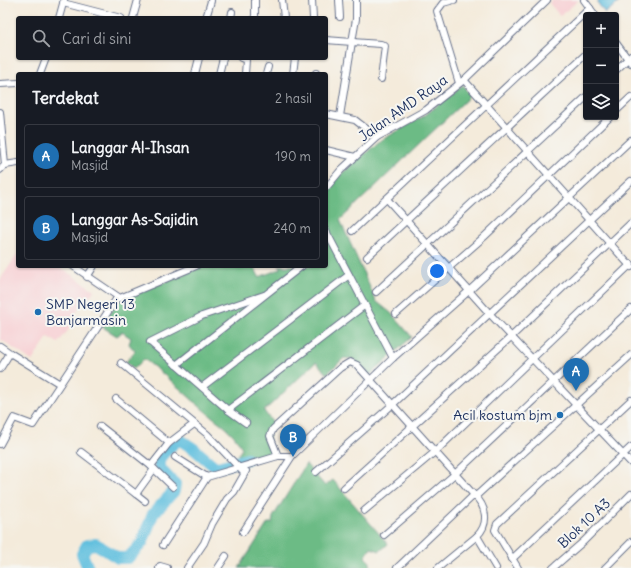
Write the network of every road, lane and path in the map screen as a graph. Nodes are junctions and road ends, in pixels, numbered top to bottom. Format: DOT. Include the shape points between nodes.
graph roads {
  1 [pos="138,0"];
  2 [pos="255,0"];
  3 [pos="282,0"];
  4 [pos="312,0"];
  5 [pos="339,0"];
  6 [pos="356,0"];
  7 [pos="454,0"];
  8 [pos="584,0"];
  9 [pos="64,1"];
  10 [pos="210,1"];
  11 [pos="443,1"];
  12 [pos="545,1"];
  13 [pos="590,8"];
  14 [pos="593,12"];
  15 [pos="60,16"];
  16 [pos="114,16"];
  17 [pos="134,16"];
  18 [pos="206,16"];
  19 [pos="255,16"];
  20 [pos="284,16"];
  21 [pos="313,16"];
  22 [pos="340,17"];
  23 [pos="328,40"];
  24 [pos="352,42"];
  25 [pos="619,46"];
  26 [pos="583,57"];
  27 [pos="630,59"];
  28 [pos="45,60"];
  29 [pos="198,60"];
  30 [pos="222,60"];
  31 [pos="246,60"];
  32 [pos="295,60"];
  33 [pos="268,67"];
  34 [pos="619,68"];
  35 [pos="41,72"];
  36 [pos="196,72"];
  37 [pos="220,72"];
  38 [pos="245,72"];
  39 [pos="267,72"];
  40 [pos="292,72"];
  41 [pos="381,78"];
  42 [pos="461,82"];
  43 [pos="16,83"];
  44 [pos="0,84"];
  45 [pos="631,97"];
  46 [pos="583,100"];
  47 [pos="486,105"];
  48 [pos="619,108"];
  49 [pos="0,112"];
  50 [pos="328,114"];
  51 [pos="340,116"];
  52 [pos="607,120"];
  53 [pos="507,128"];
  54 [pos="377,137"];
  55 [pos="631,140"];
  56 [pos="328,150"];
  57 [pos="528,152"];
  58 [pos="355,157"];
  59 [pos="16,163"];
  60 [pos="5,165"];
  61 [pos="0,170"];
  62 [pos="548,174"];
  63 [pos="631,181"];
  64 [pos="328,186"];
  65 [pos="569,198"];
  66 [pos="387,199"];
  67 [pos="589,220"];
  68 [pos="407,222"];
  69 [pos="631,223"];
  70 [pos="352,231"];
  71 [pos="328,235"];
  72 [pos="332,242"];
  73 [pos="610,243"];
  74 [pos="428,244"];
  75 [pos="328,245"];
  76 [pos="367,257"];
  77 [pos="631,266"];
  78 [pos="450,267"];
  79 [pos="75,268"];
  80 [pos="93,268"];
  81 [pos="191,268"];
  82 [pos="299,268"];
  83 [pos="349,275"];
  84 [pos="87,277"];
  85 [pos="470,290"];
  86 [pos="376,292"];
  87 [pos="264,295"];
  88 [pos="117,298"];
  89 [pos="365,305"];
  90 [pos="631,309"];
  91 [pos="489,313"];
  92 [pos="396,314"];
  93 [pos="512,336"];
  94 [pos="0,346"];
  95 [pos="10,353"];
  96 [pos="631,355"];
  97 [pos="393,358"];
  98 [pos="532,359"];
  99 [pos="121,363"];
  100 [pos="176,365"];
  101 [pos="0,369"];
  102 [pos="370,381"];
  103 [pos="553,381"];
  104 [pos="60,384"];
  105 [pos="202,388"];
  106 [pos="116,399"];
  107 [pos="631,400"];
  108 [pos="392,405"];
  109 [pos="576,405"];
  110 [pos="228,410"];
  111 [pos="246,423"];
  112 [pos="194,424"];
  113 [pos="100,426"];
  114 [pos="413,426"];
  115 [pos="599,429"];
  116 [pos="169,443"];
  117 [pos="0,444"];
  118 [pos="631,447"];
  119 [pos="436,451"];
  120 [pos="81,452"];
  121 [pos="623,454"];
  122 [pos="278,456"];
  123 [pos="292,456"];
  124 [pos="175,457"];
  125 [pos="631,463"];
  126 [pos="237,464"];
  127 [pos="251,465"];
  128 [pos="152,468"];
  129 [pos="316,472"];
  130 [pos="244,473"];
  131 [pos="456,473"];
  132 [pos="207,477"];
  133 [pos="173,487"];
  134 [pos="344,488"];
  135 [pos="136,494"];
  136 [pos="631,494"];
  137 [pos="475,495"];
  138 [pos="145,501"];
  139 [pos="364,511"];
  140 [pos="243,532"];
  141 [pos="384,535"];
  142 [pos="476,536"];
  143 [pos="631,542"];
  144 [pos="163,545"];
  145 [pos="226,556"];
  146 [pos="512,559"];
  147 [pos="495,566"];
  148 [pos="159,568"];
  149 [pos="168,568"];
  150 [pos="187,568"];
  151 [pos="218,568"];
  152 [pos="397,568"];
  153 [pos="438,568"];
  154 [pos="488,568"];
  155 [pos="518,568"];
  156 [pos="553,568"];
  157 [pos="605,568"];
  1 -- 17 [label="street"];
  2 -- 19 [label="street"];
  3 -- 20 [label="street"];
  4 -- 21 [label="street"];
  5 -- 22 [label="street"];
  6 -- 24 [label="street"];
  7 -- 11 [label="street"];
  8 -- 13 [label="street"];
  9 -- 15 [label="street"];
  9 -- 16 [label="street"];
  10 -- 18 [label="street"];
  11 -- 42 [label="street" via="437,11"];
  12 -- 42 [label="street, Jalan AMD Raya"];
  13 -- 14 [label="street"];
  13 -- 47 [label="street"];
  23 -- 24 [label="street"];
  24 -- 41 [label="street" via="385,46"];
  24 -- 51 [label="street"];
  25 -- 27 [label="street"];
  26 -- 53 [label="street"];
  27 -- 34 [label="street"];
  28 -- 35 [label="street"];
  29 -- 36 [label="street"];
  30 -- 37 [label="street"];
  31 -- 38 [label="street"];
  32 -- 40 [label="street"];
  33 -- 39 [label="street"];
  42 -- 47 [label="street"];
  42 -- 54 [label="street, Jalan AMD Raya" via="426,110"];
  43 -- 44 [label="street"];
  45 -- 48 [label="street"];
  46 -- 57 [label="street"];
  47 -- 53 [label="street"];
  47 -- 66 [label="street"];
  49 -- 60 [label="street"];
  50 -- 51 [label="street"];
  51 -- 54 [label="street" via="354,120"];
  52 -- 62 [label="street"];
  53 -- 57 [label="street"];
  53 -- 68 [label="street"];
  54 -- 58 [label="street, Jalan AMD Raya"];
  55 -- 65 [label="street"];
  56 -- 58 [label="street"];
  57 -- 62 [label="street"];
  57 -- 74 [label="street"];
  58 -- 64 [label="street, Jalan AMD Raya"];
  59 -- 60 [label="street"];
  60 -- 61 [label="street"];
  62 -- 65 [label="street"];
  62 -- 78 [label="street"];
  63 -- 67 [label="street"];
  65 -- 67 [label="street"];
  65 -- 85 [label="street"];
  66 -- 68 [label="street"];
  66 -- 70 [label="street"];
  67 -- 73 [label="street"];
  67 -- 91 [label="street"];
  68 -- 74 [label="street"];
  68 -- 76 [label="street"];
  69 -- 73 [label="street"];
  71 -- 72 [label="street"];
  72 -- 75 [label="street"];
  72 -- 83 [label="street"];
  73 -- 77 [label="street"];
  73 -- 93 [label="street"];
  74 -- 78 [label="street"];
  74 -- 86 [label="street"];
  77 -- 98 [label="street"];
  78 -- 85 [label="street"];
  78 -- 92 [label="street"];
  79 -- 84 [label="street"];
  80 -- 84 [label="street"];
  81 -- 88 [label="street"];
  82 -- 87 [label="street"];
  83 -- 89 [label="street"];
  83 -- 105 [label="street"];
  84 -- 88 [label="street"];
  85 -- 91 [label="street"];
  85 -- 97 [label="street"];
  87 -- 100 [label="street"];
  87 -- 100 [label="street" via="202,316 150,342"];
  88 -- 104 [label="street"];
  89 -- 97 [label="street"];
  89 -- 110 [label="street"];
  90 -- 103 [label="street"];
  91 -- 93 [label="street"];
  91 -- 108 [label="street"];
  93 -- 98 [label="street"];
  93 -- 114 [label="street"];
  94 -- 95 [label="street"];
  95 -- 101 [label="street"];
  95 -- 104 [label="street"];
  96 -- 109 [label="street"];
  97 -- 102 [label="street"];
  98 -- 103 [label="street"];
  98 -- 119 [label="street"];
  99 -- 112 [label="street"];
  100 -- 105 [label="street"];
  102 -- 108 [label="street"];
  102 -- 122 [label="street" via="357,365 346,363 273,429 270,436"];
  102 -- 123 [label="street"];
  103 -- 109 [label="street"];
  103 -- 131 [label="street"];
  104 -- 117 [label="street" via="33,425 14,418"];
  105 -- 110 [label="street"];
  106 -- 116 [label="street"];
  107 -- 115 [label="street"];
  108 -- 114 [label="street"];
  108 -- 129 [label="street"];
  109 -- 115 [label="street"];
  109 -- 137 [label="street"];
  110 -- 111 [label="street"];
  112 -- 116 [label="street"];
  112 -- 126 [label="street"];
  113 -- 128 [label="street"];
  114 -- 119 [label="street"];
  114 -- 134 [label="street"];
  115 -- 121 [label="street"];
  115 -- 146 [label="street" via="497,524 495,530"];
  116 -- 128 [label="street"];
  118 -- 121 [label="street"];
  119 -- 131 [label="street"];
  119 -- 139 [label="street"];
  120 -- 135 [label="street"];
  121 -- 125 [label="street"];
  121 -- 146 [label="street"];
  122 -- 123 [label="street"];
  122 -- 127 [label="street"];
  123 -- 140 [label="street"];
  124 -- 132 [label="street"];
  126 -- 127 [label="street"];
  126 -- 130 [label="street"];
  126 -- 132 [label="street"];
  127 -- 130 [label="street"];
  128 -- 133 [label="street"];
  128 -- 135 [label="street"];
  130 -- 150 [label="street"];
  131 -- 137 [label="street"];
  131 -- 141 [label="street"];
  132 -- 144 [label="street"];
  135 -- 138 [label="street"];
  136 -- 156 [label="street, Blok 10 A3"];
  137 -- 142 [label="street" via="486,514"];
  137 -- 152 [label="street"];
  142 -- 147 [label="street"];
  142 -- 153 [label="street"];
  143 -- 157 [label="street"];
  145 -- 151 [label="street"];
  146 -- 155 [label="street"];
  147 -- 154 [label="street"];
  148 -- 149 [label="street"];
}
